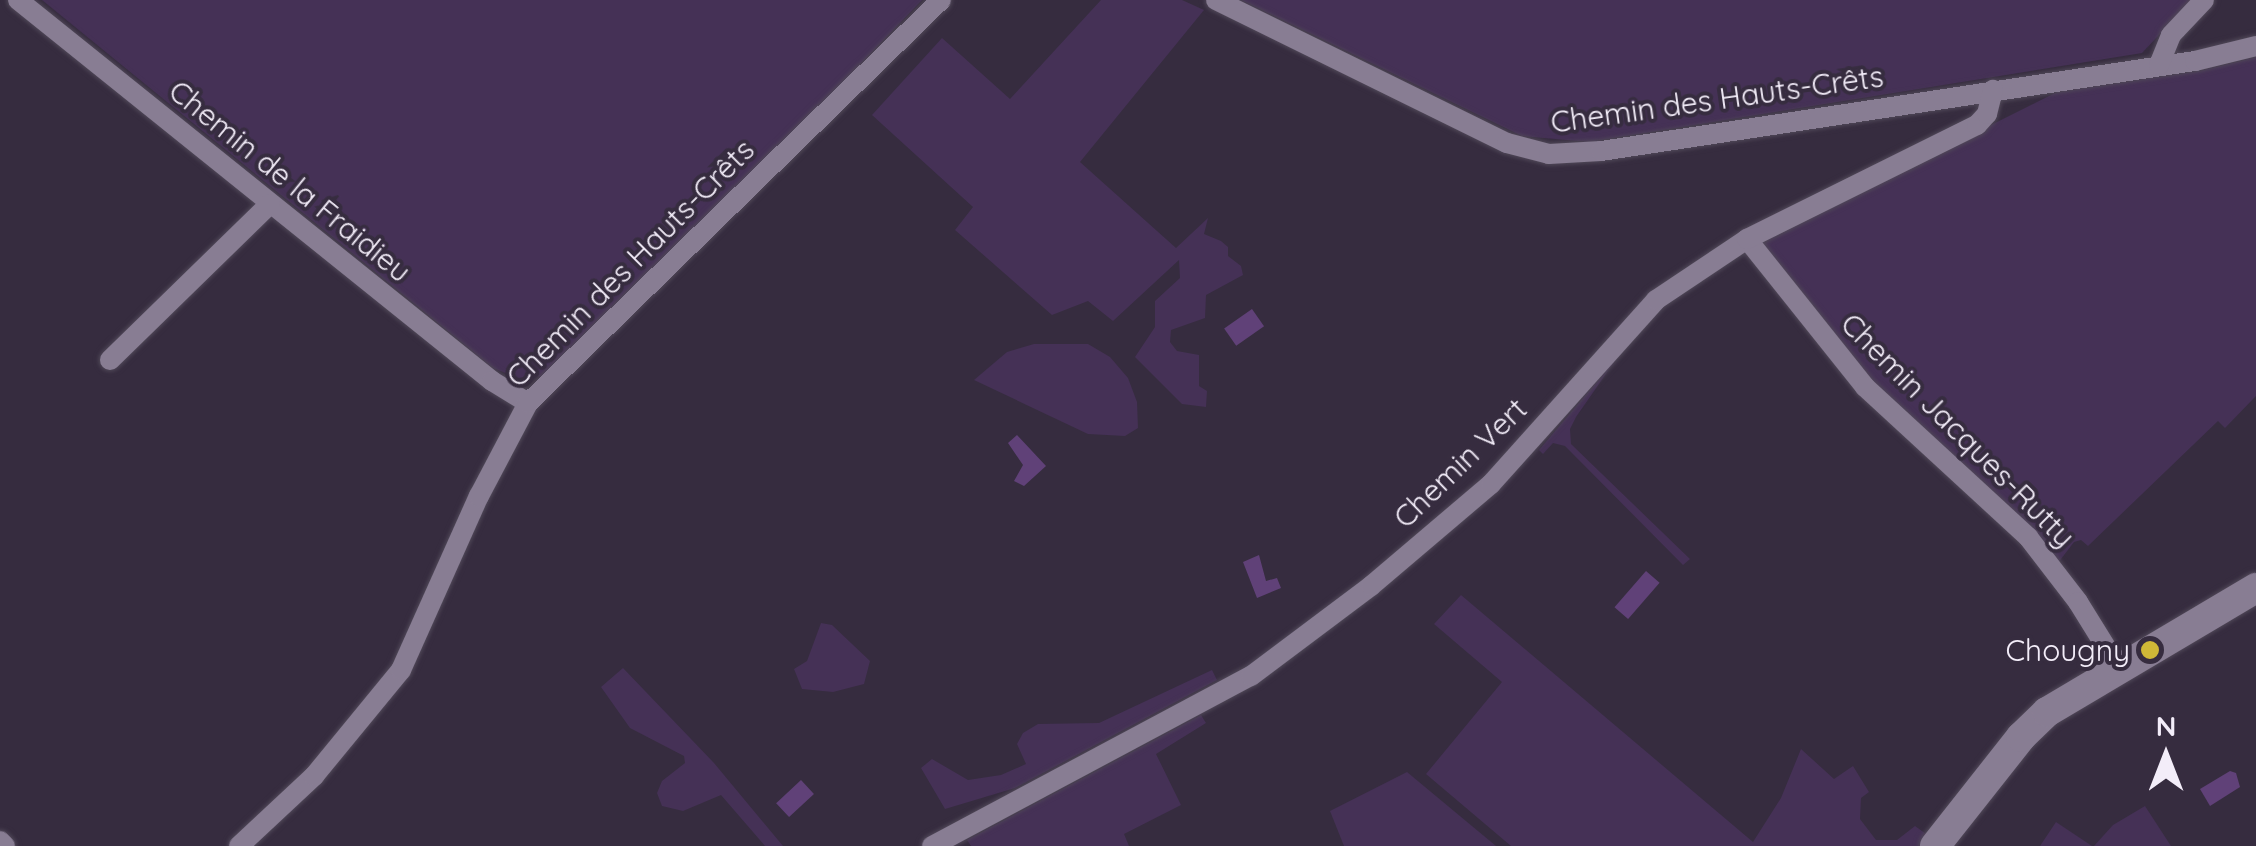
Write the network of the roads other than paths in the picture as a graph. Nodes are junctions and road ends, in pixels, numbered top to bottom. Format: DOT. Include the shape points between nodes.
graph roads {
  1 [pos="18,0"];
  2 [pos="941,0"];
  3 [pos="1216,0"];
  4 [pos="2204,0"];
  5 [pos="2256,46"];
  6 [pos="2159,66"];
  7 [pos="1993,90"];
  8 [pos="270,204"];
  9 [pos="1747,240"];
  10 [pos="110,360"];
  11 [pos="528,404"];
  12 [pos="2256,588"];
  13 [pos="2119,668"];
  14 [pos="957,840"];
  15 [pos="239,846"];
  16 [pos="932,846"];
  17 [pos="1936,846"];
  1 -- 8 [label="street, Chemin de la Fraidieu"];
  2 -- 11 [label="street, Chemin des Hauts-Crêts"];
  3 -- 7 [label="street, Chemin des Hauts-Crêts" via="1507,143 1549,154"];
  4 -- 6 [label="street" via="2171,35"];
  5 -- 6 [label="street, Chemin des Hauts-Crêts"];
  6 -- 7 [label="street, Chemin des Hauts-Crêts"];
  7 -- 9 [label="street, Chemin Vert" via="1987,114 1976,125"];
  8 -- 10 [label="street"];
  8 -- 11 [label="street, Chemin de la Fraidieu"];
  9 -- 13 [label="street, Chemin Jacques-Rutty" via="1865,387 2028,537"];
  9 -- 14 [label="street, Chemin Vert" via="1647,308 1499,475 1336,615 1205,704"];
  11 -- 15 [label="street, Chemin des Hauts-Crêts" via="401,670 314,776"];
  12 -- 13 [label="main road"];
  13 -- 17 [label="main road" via="2034,723"];
  14 -- 16 [label="street, Chemin Vert"];
}
